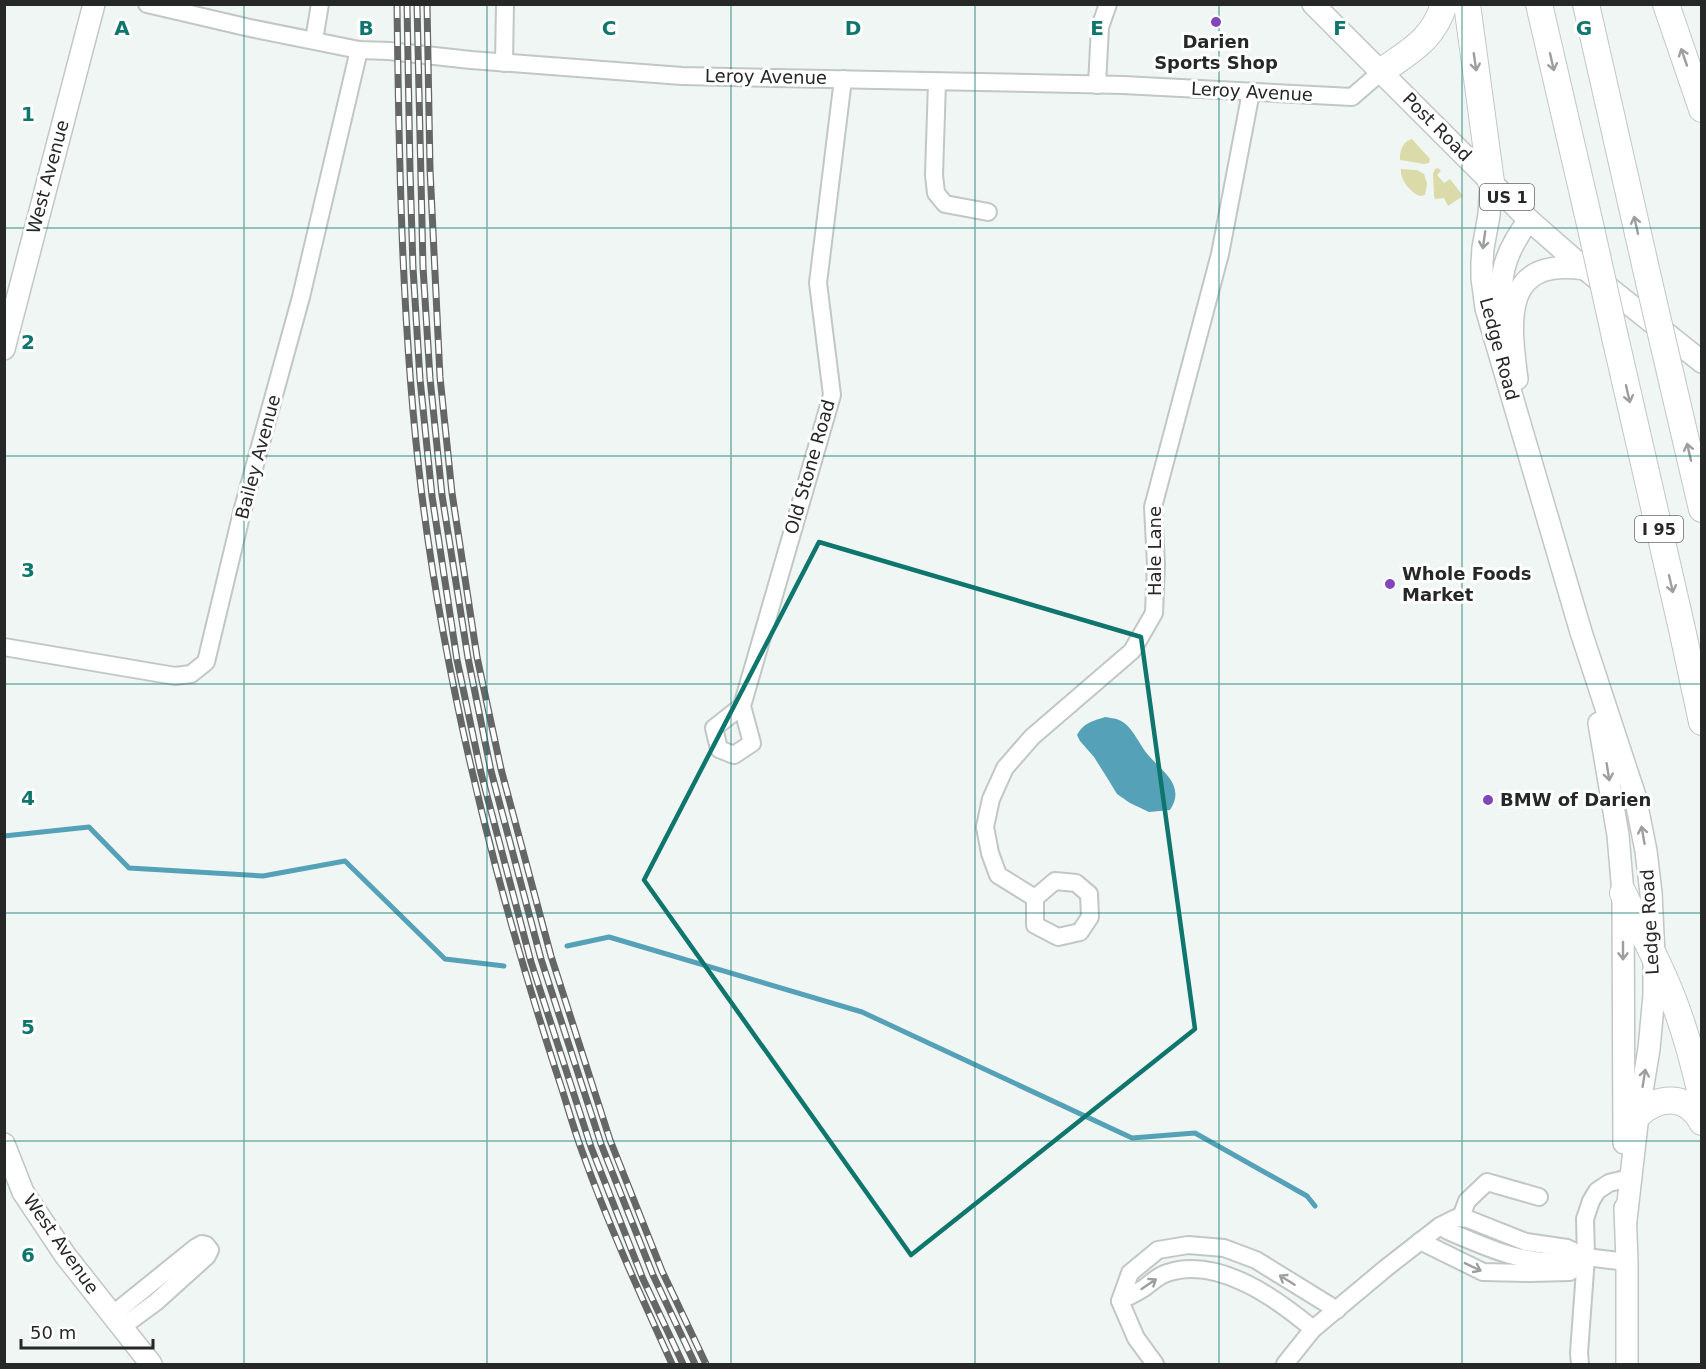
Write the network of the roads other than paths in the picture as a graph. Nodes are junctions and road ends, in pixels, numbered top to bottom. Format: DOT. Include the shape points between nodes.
graph roads {
  1 [pos="94,4"];
  2 [pos="147,4"];
  3 [pos="320,4"];
  4 [pos="505,4"];
  5 [pos="1108,4"];
  6 [pos="1313,4"];
  7 [pos="1444,4"];
  8 [pos="1467,4"];
  9 [pos="1539,4"];
  10 [pos="1586,4"];
  11 [pos="1666,4"];
  12 [pos="314,40"];
  13 [pos="359,50"];
  14 [pos="504,63"];
  15 [pos="1381,72"];
  16 [pos="843,79"];
  17 [pos="937,82"];
  18 [pos="1097,85"];
  19 [pos="1251,92"];
  20 [pos="1701,109"];
  21 [pos="1491,182"];
  22 [pos="988,212"];
  23 [pos="1529,220"];
  24 [pos="1585,268"];
  25 [pos="1512,345"];
  26 [pos="4,349"];
  27 [pos="1701,362"];
  28 [pos="1526,442"];
  29 [pos="1701,509"];
  30 [pos="1581,632"];
  31 [pos="4,647"];
  32 [pos="742,706"];
  33 [pos="1701,722"];
  34 [pos="1623,893"];
  35 [pos="1035,898"];
  36 [pos="1654,956"];
  37 [pos="1701,1099"];
  38 [pos="1638,1114"];
  39 [pos="1701,1122"];
  40 [pos="4,1144"];
  41 [pos="1625,1179"];
  42 [pos="1539,1197"];
  43 [pos="1461,1217"];
  44 [pos="1626,1220"];
  45 [pos="1440,1226"];
  46 [pos="1420,1241"];
  47 [pos="1586,1257"];
  48 [pos="1628,1262"];
  49 [pos="1119,1301"];
  50 [pos="1337,1310"];
  51 [pos="117,1321"];
  52 [pos="1313,1329"];
  53 [pos="151,1365"];
  54 [pos="1155,1365"];
  55 [pos="1285,1365"];
  56 [pos="1580,1365"];
  57 [pos="1627,1365"];
  1 -- 26 [label="main road, West Avenue"];
  2 -- 12 [label="street, Leroy Avenue"];
  3 -- 12 [label="street"];
  4 -- 14 [label="street"];
  5 -- 18 [label="street" via="1100,27"];
  6 -- 15 [label="main road, Post Road / US 1"];
  7 -- 15 [label="highway" via="1433,30 1421,43"];
  8 -- 21 [label="highway, one-way"];
  9 -- 33 [label="highway, I 95, one-way, bridge"];
  29 -- 10 [label="highway, I 95, one-way, bridge"];
  20 -- 11 [label="highway, one-way"];
  12 -- 13 [label="street, Leroy Avenue"];
  13 -- 14 [label="street, Leroy Avenue"];
  13 -- 31 [label="street, Bailey Avenue" via="301,297 206,662 191,674 175,676"];
  14 -- 16 [label="street, Leroy Avenue" via="682,76"];
  15 -- 19 [label="street, Leroy Avenue" via="1352,97"];
  15 -- 21 [label="main road, Post Road / US 1"];
  16 -- 17 [label="street, Leroy Avenue"];
  16 -- 32 [label="street, Old Stone Road" via="818,283 832,395"];
  17 -- 18 [label="street, Leroy Avenue"];
  17 -- 22 [label="street" via="936,193 945,204"];
  18 -- 19 [label="street, Leroy Avenue"];
  19 -- 35 [label="street, Hale Lane" via="1220,254 1153,507 1155,613 1132,651 1032,737 1005,768 991,799 985,827 998,875"];
  21 -- 23 [label="main road, Post Road / US 1"];
  21 -- 28 [label="main road, Ledge Road, one-way" via="1483,248 1484,293"];
  23 -- 24 [label="main road, Post Road / US 1"];
  23 -- 25 [label="main road, Ledge Road" via="1510,248 1501,285 1503,313"];
  24 -- 25 [label="main road, Ledge Road" via="1546,269 1525,281 1515,298"];
  24 -- 27 [label="main road, Post Road / US 1"];
  25 -- 28 [label="main road, Ledge Road"];
  28 -- 30 [label="main road, Ledge Road"];
  30 -- 34 [label="main road, Ledge Road, one-way" via="1605,750"];
  36 -- 30 [label="main road, Ledge Road, one-way" via="1651,893 1635,796"];
  34 -- 36 [label="highway"];
  34 -- 41 [label="main road, Ledge Road, one-way"];
  36 -- 37 [label="highway" via="1683,1025"];
  38 -- 36 [label="main road, Ledge Road, one-way" via="1649,1049"];
  38 -- 39 [label="highway" via="1653,1103 1679,1101 1694,1111"];
  38 -- 44 [label="main road, Ledge Road"];
  40 -- 51 [label="main road, West Avenue" via="23,1192 65,1255"];
  41 -- 44 [label="main road, Ledge Road"];
  41 -- 47 [label="street" via="1609,1183 1591,1201 1585,1220"];
  42 -- 43 [label="street" via="1487,1182 1467,1201"];
  43 -- 45 [label="street"];
  43 -- 47 [label="street" via="1526,1242 1567,1248"];
  44 -- 48 [label="main road, Ledge Road"];
  45 -- 46 [label="street"];
  45 -- 47 [label="street" via="1507,1256 1547,1262"];
  46 -- 47 [label="street, one-way" via="1483,1272 1570,1272"];
  46 -- 50 [label="street"];
  47 -- 48 [label="street"];
  47 -- 56 [label="street"];
  48 -- 57 [label="main road, Ledge Road"];
  50 -- 49 [label="street, one-way" via="1256,1260 1224,1248 1188,1245 1158,1250 1130,1274"];
  49 -- 52 [label="street, one-way" via="1166,1273 1188,1269 1218,1272 1250,1285"];
  49 -- 54 [label="street" via="1136,1338"];
  50 -- 52 [label="street"];
  51 -- 51 [label="street" via="156,1302 207,1256 210,1250 206,1245 195,1248"];
  51 -- 53 [label="main road, West Avenue"];
  52 -- 55 [label="street"];
}
